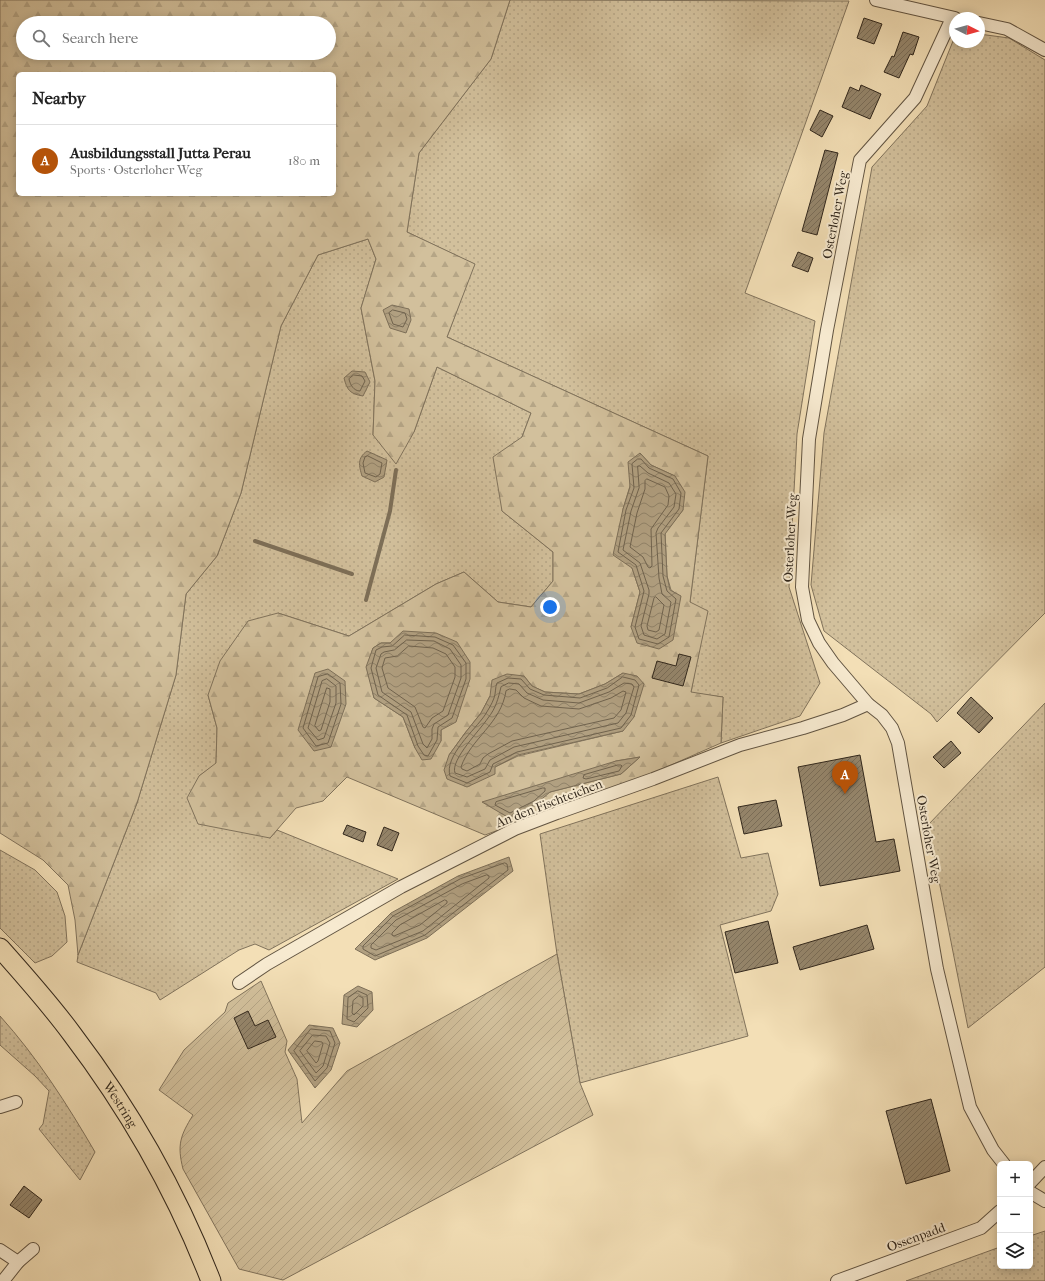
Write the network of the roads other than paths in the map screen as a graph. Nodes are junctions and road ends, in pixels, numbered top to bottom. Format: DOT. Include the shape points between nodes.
graph roads {
  1 [pos="876,0"];
  2 [pos="949,17"];
  3 [pos="985,24"];
  4 [pos="949,26"];
  5 [pos="1045,50"];
  6 [pos="868,704"];
  7 [pos="0,948"];
  8 [pos="239,983"];
  9 [pos="16,1102"];
  10 [pos="0,1107"];
  11 [pos="1002,1161"];
  12 [pos="1045,1167"];
  13 [pos="1033,1180"];
  14 [pos="1033,1194"];
  15 [pos="1045,1201"];
  16 [pos="997,1214"];
  17 [pos="33,1249"];
  18 [pos="0,1250"];
  19 [pos="18,1262"];
  20 [pos="3,1281"];
  21 [pos="211,1281"];
  22 [pos="837,1281"];
  1 -- 2 [label="street"];
  3 -- 5 [label="street" via="1007,29"];
  4 -- 6 [label="street, Osterloher Weg" via="915,98 860,160 809,439 802,587 808,620 833,664"];
  6 -- 8 [label="street, An den Fischteichen" via="803,728 740,745 653,780 515,829 401,887 267,964"];
  6 -- 11 [label="street, Osterloher Weg" via="882,715 892,728 898,743 937,969 970,1107"];
  7 -- 21 [label="main road, Westring" via="35,988 103,1076 166,1183"];
  9 -- 10 [label="street"];
  12 -- 13 [label="street"];
  14 -- 15 [label="street"];
  16 -- 22 [label="street, Ossenpadd" via="981,1228"];
  17 -- 19 [label="street"];
  18 -- 19 [label="street"];
  19 -- 20 [label="street"];
}
